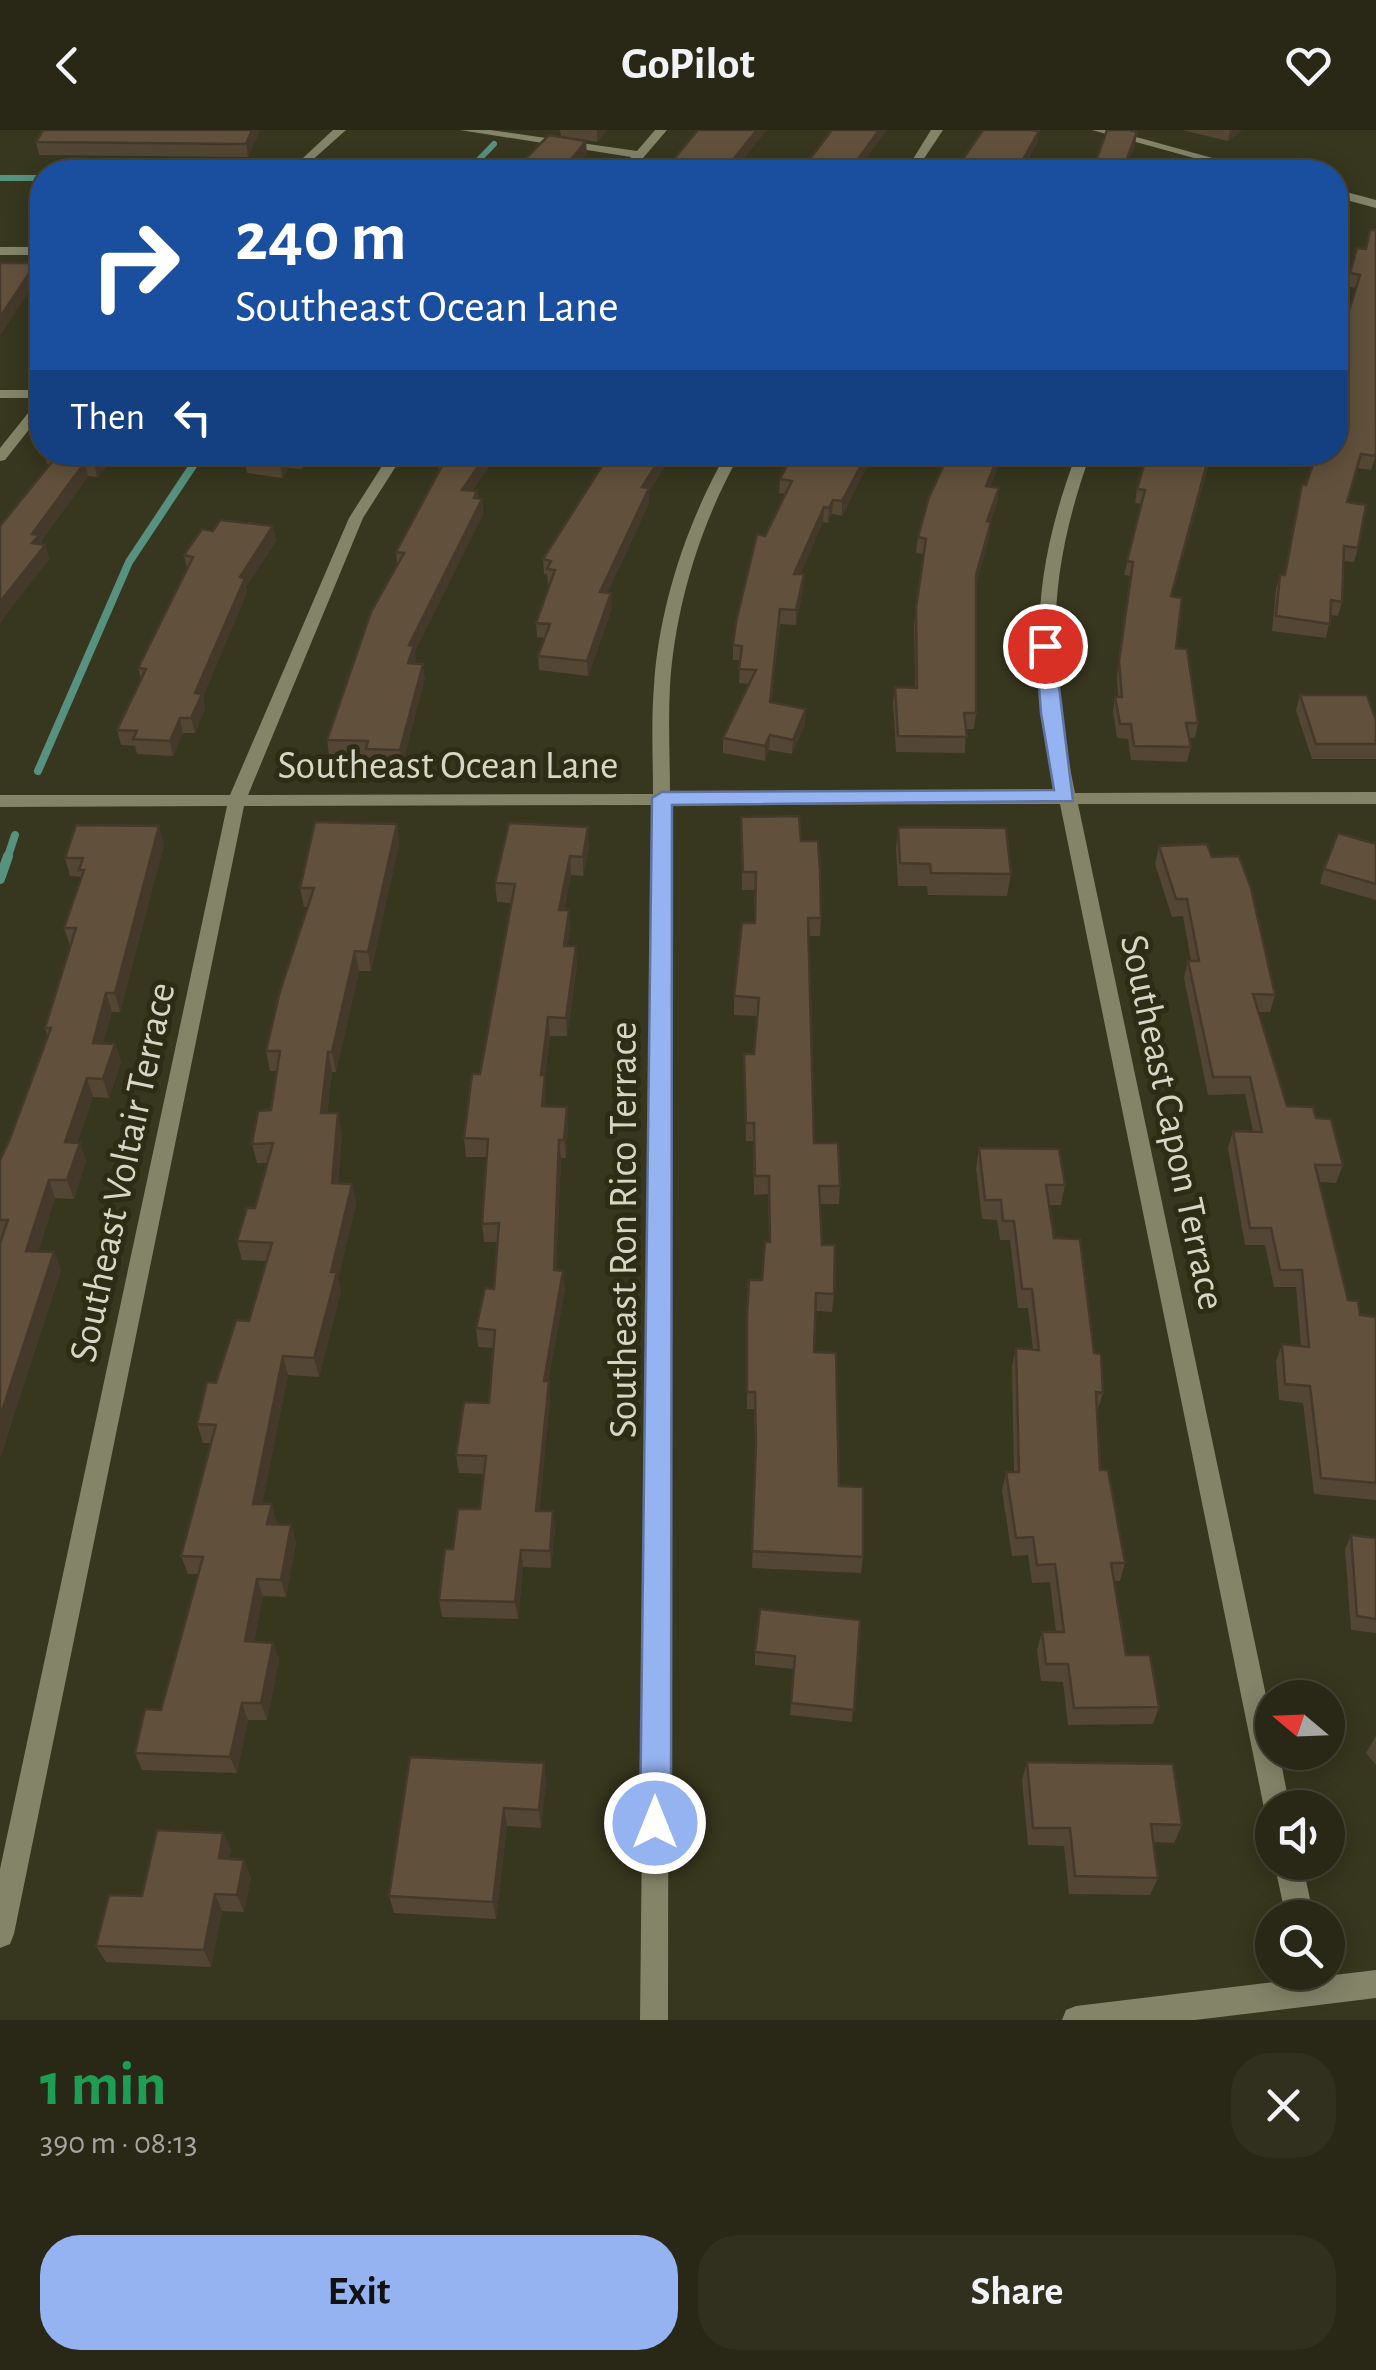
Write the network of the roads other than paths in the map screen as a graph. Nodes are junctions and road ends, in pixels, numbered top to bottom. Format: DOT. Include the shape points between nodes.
graph roads {
  1 [pos="340,130"];
  2 [pos="466,130"];
  3 [pos="661,130"];
  4 [pos="936,130"];
  5 [pos="1098,130"];
  6 [pos="640,155"];
  7 [pos="1202,158"];
  8 [pos="306,160"];
  9 [pos="636,160"];
  10 [pos="917,160"];
  11 [pos="1210,160"];
  12 [pos="1348,196"];
  13 [pos="1376,204"];
  14 [pos="0,251"];
  15 [pos="30,251"];
  16 [pos="0,394"];
  17 [pos="30,394"];
  18 [pos="30,420"];
  19 [pos="0,457"];
  20 [pos="390,465"];
  21 [pos="727,465"];
  22 [pos="1079,465"];
  23 [pos="1066,796"];
  24 [pos="662,798"];
  25 [pos="1376,798"];
  26 [pos="237,800"];
  27 [pos="0,802"];
  28 [pos="1273,1790"];
  29 [pos="0,1934"];
  30 [pos="1345,1983"];
  31 [pos="1376,1984"];
  32 [pos="1264,1990"];
  33 [pos="654,2020"];
  34 [pos="1076,2020"];
  1 -- 8 [label="street"];
  2 -- 6 [label="street"];
  3 -- 6 [label="street"];
  4 -- 10 [label="street"];
  5 -- 7 [label="street"];
  6 -- 9 [label="street"];
  7 -- 11 [label="street"];
  12 -- 13 [label="street"];
  14 -- 15 [label="street"];
  16 -- 17 [label="street"];
  18 -- 19 [label="street"];
  20 -- 26 [label="street, Southeast Voltair Terrace" via="356,518"];
  21 -- 24 [label="street, Southeast Ron Rico Terrace" via="697,525 675,600 662,684"];
  22 -- 23 [label="street, Southeast Capon Terrace" via="1046,575 1050,713"];
  23 -- 24 [label="street, Southeast Ocean Lane"];
  23 -- 25 [label="street, Southeast Ocean Lane"];
  23 -- 28 [label="street, Southeast Capon Terrace"];
  24 -- 26 [label="street, Southeast Ocean Lane"];
  24 -- 33 [label="street, Southeast Ron Rico Terrace"];
  26 -- 27 [label="street, Southeast Ocean Lane"];
  26 -- 29 [label="street, Southeast Voltair Terrace"];
  30 -- 31 [label="street"];
  32 -- 34 [label="street"];
}
